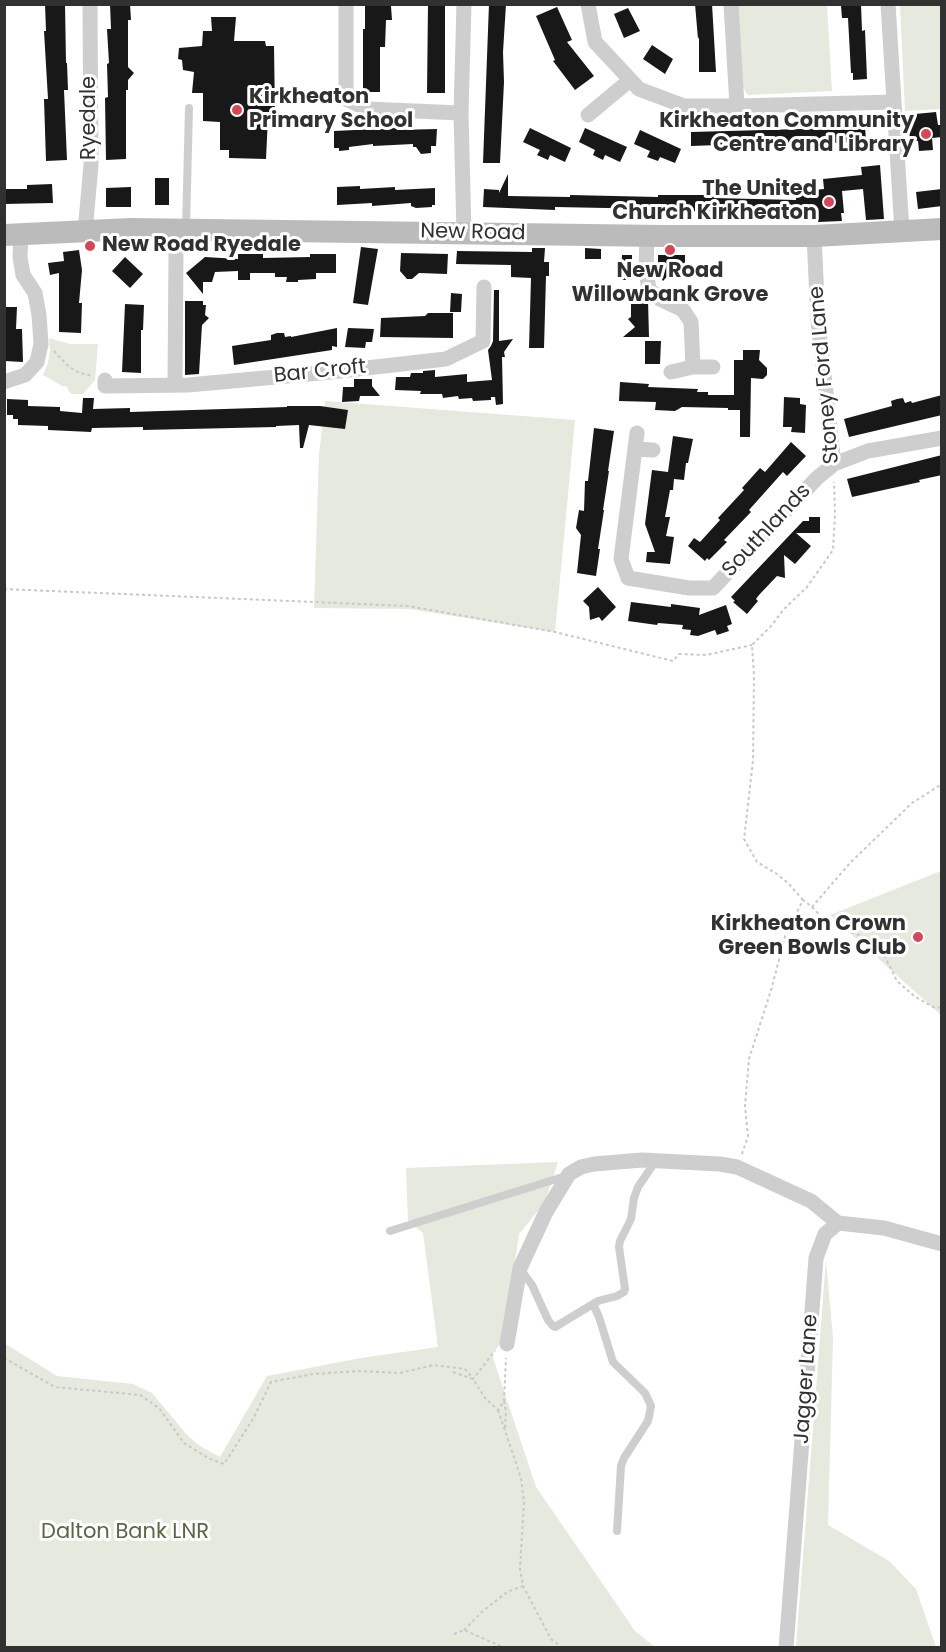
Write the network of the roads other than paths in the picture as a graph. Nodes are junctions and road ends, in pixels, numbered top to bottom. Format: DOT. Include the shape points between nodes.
graph roads {
  1 [pos="90,4"];
  2 [pos="346,4"];
  3 [pos="464,4"];
  4 [pos="588,4"];
  5 [pos="731,4"];
  6 [pos="888,4"];
  7 [pos="630,80"];
  8 [pos="894,102"];
  9 [pos="737,106"];
  10 [pos="189,108"];
  11 [pos="462,113"];
  12 [pos="588,115"];
  13 [pos="942,229"];
  14 [pos="178,230"];
  15 [pos="85,232"];
  16 [pos="902,232"];
  17 [pos="13,234"];
  18 [pos="464,234"];
  19 [pos="647,236"];
  20 [pos="814,236"];
  21 [pos="484,287"];
  22 [pos="693,367"];
  23 [pos="712,368"];
  24 [pos="671,372"];
  25 [pos="105,380"];
  26 [pos="4,382"];
  27 [pos="175,385"];
  28 [pos="942,438"];
  29 [pos="653,450"];
  30 [pos="834,464"];
  31 [pos="654,1161"];
  32 [pos="569,1174"];
  33 [pos="838,1223"];
  34 [pos="390,1231"];
  35 [pos="942,1244"];
  36 [pos="520,1268"];
  37 [pos="593,1304"];
  38 [pos="508,1338"];
  39 [pos="617,1531"];
  40 [pos="786,1647"];
  1 -- 15 [label="street, Ryedale" via="91,165"];
  2 -- 11 [label="street" via="346,99 367,109"];
  3 -- 11 [label="street"];
  4 -- 7 [label="street" via="595,42"];
  5 -- 9 [label="street"];
  6 -- 8 [label="street"];
  7 -- 9 [label="street" via="639,89 684,106"];
  7 -- 12 [label="street"];
  8 -- 9 [label="street"];
  8 -- 16 [label="street"];
  10 -- 14 [label="lane"];
  11 -- 18 [label="street"];
  13 -- 16 [label="street, New Road"];
  14 -- 15 [label="street, New Road"];
  14 -- 18 [label="street, New Road"];
  14 -- 27 [label="street"];
  15 -- 17 [label="street, New Road"];
  16 -- 20 [label="street, New Road"];
  17 -- 26 [label="street" via="23,275 34,293 41,344 37,362 25,375"];
  18 -- 19 [label="street, New Road"];
  19 -- 20 [label="street, New Road"];
  19 -- 22 [label="street" via="649,290 683,310 691,322"];
  20 -- 30 [label="street, Stoney Ford Lane" via="818,321"];
  21 -- 27 [label="street, Bar Croft" via="483,341 446,359"];
  22 -- 23 [label="street"];
  22 -- 24 [label="street"];
  25 -- 27 [label="street, Bar Croft" via="105,386"];
  28 -- 30 [label="street" via="868,451"];
  29 -- 30 [label="street, Southlands" via="636,441 621,559 628,578 689,588 713,588"];
  31 -- 32 [label="street" via="594,1164"];
  31 -- 33 [label="street" via="737,1167 811,1201"];
  31 -- 37 [label="lane" via="638,1187 631,1219 620,1241 624,1292"];
  32 -- 34 [label="lane"];
  32 -- 36 [label="street"];
  33 -- 35 [label="street" via="884,1228"];
  33 -- 40 [label="street, Jagger Lane" via="825,1234 816,1258"];
  36 -- 37 [label="lane" via="553,1326"];
  36 -- 38 [label="street"];
  37 -- 39 [label="lane" via="612,1362 645,1393 651,1406 648,1421 621,1466"];
}
